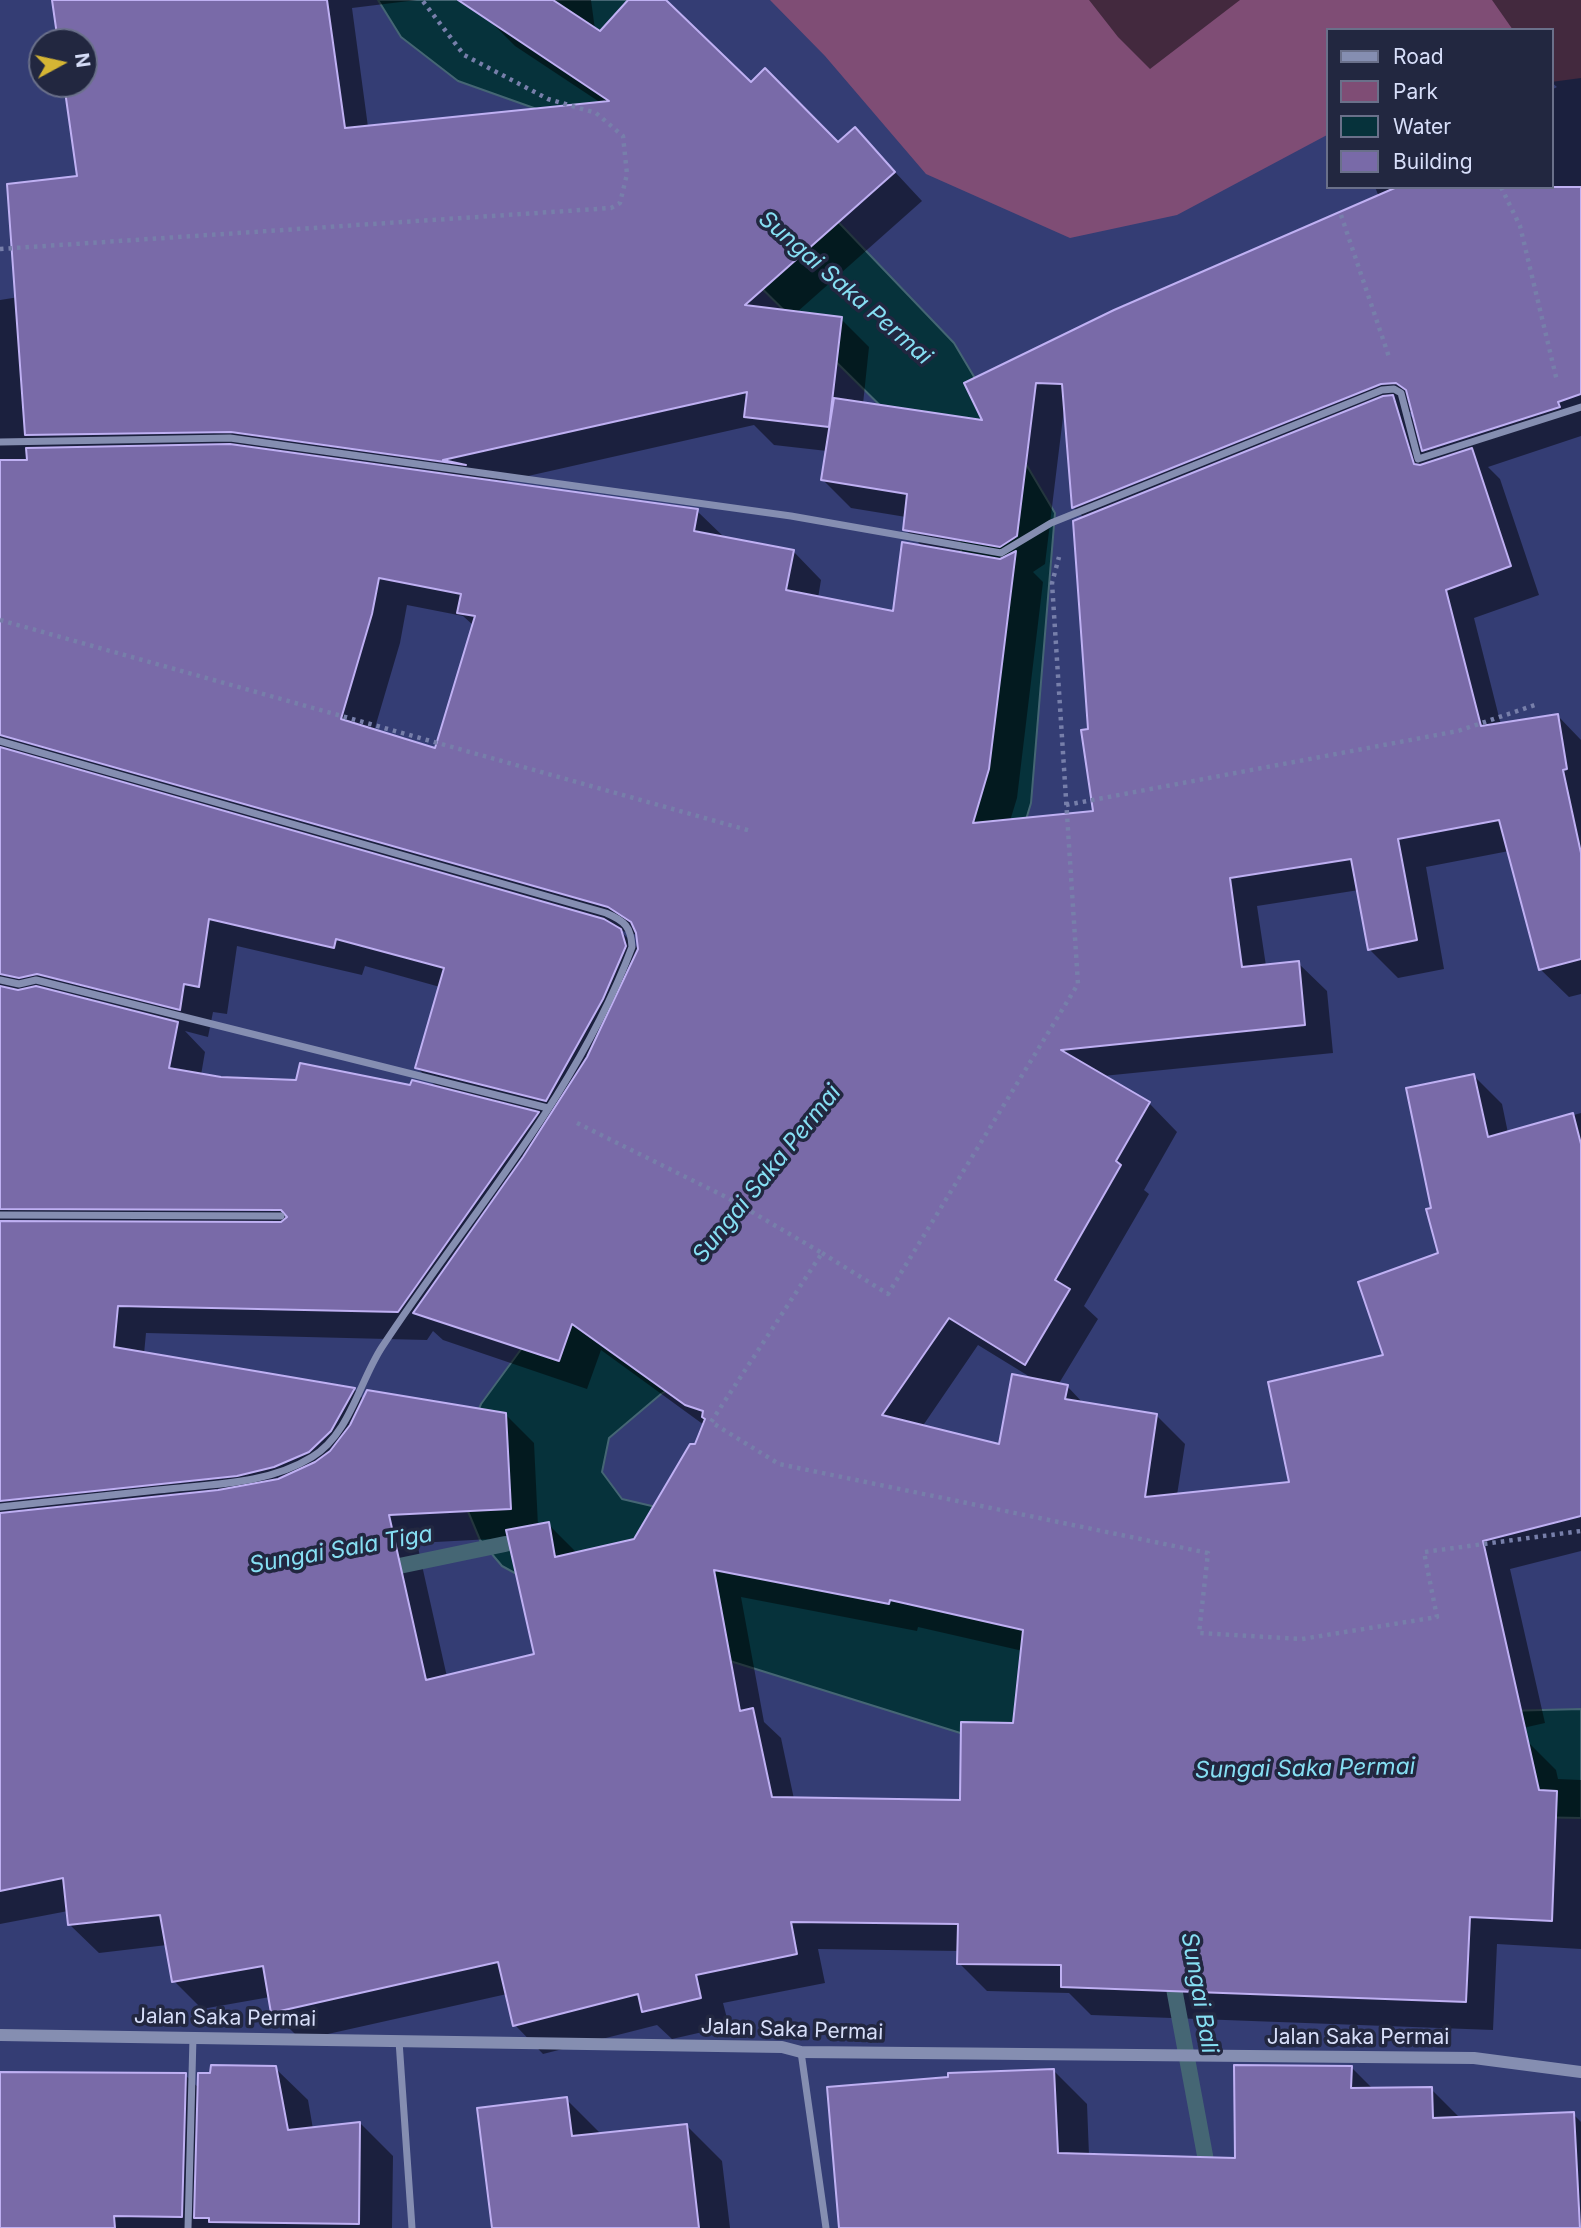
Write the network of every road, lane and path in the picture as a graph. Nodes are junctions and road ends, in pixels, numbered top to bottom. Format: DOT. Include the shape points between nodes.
graph roads {
  1 [pos="422,0"];
  2 [pos="1502,189"];
  3 [pos="1341,215"];
  4 [pos="0,250"];
  5 [pos="1401,393"];
  6 [pos="1581,407"];
  7 [pos="1564,413"];
  8 [pos="0,441"];
  9 [pos="1072,514"];
  10 [pos="0,620"];
  11 [pos="1538,704"];
  12 [pos="0,741"];
  13 [pos="1066,805"];
  14 [pos="751,831"];
  15 [pos="0,980"];
  16 [pos="548,1108"];
  17 [pos="0,1215"];
  18 [pos="281,1216"];
  19 [pos="822,1253"];
  20 [pos="0,1507"];
  21 [pos="1581,1531"];
  22 [pos="0,2035"];
  23 [pos="193,2037"];
  24 [pos="399,2040"];
  25 [pos="801,2052"];
  26 [pos="1581,2072"];
  27 [pos="188,2228"];
  28 [pos="412,2228"];
  29 [pos="826,2228"];
  1 -- 4 [label="path" via="464,55 548,99 596,113 623,136 627,174 620,203 611,208"];
  2 -- 7 [label="path" via="1520,226"];
  3 -- 5 [label="path"];
  5 -- 7 [label="street" via="1418,459"];
  5 -- 9 [label="street" via="1382,390"];
  6 -- 7 [label="street"];
  8 -- 9 [label="street" via="230,438 791,516 1001,553"];
  9 -- 13 [label="path" via="1052,583"];
  10 -- 14 [label="path"];
  11 -- 13 [label="path" via="1458,731"];
  12 -- 16 [label="street" via="622,920 631,932 628,958 588,1041"];
  13 -- 19 [label="path" via="1079,984 888,1294"];
  15 -- 16 [label="street" via="19,984 36,980"];
  16 -- 19 [label="path" via="728,1198"];
  16 -- 20 [label="street" via="531,1140 437,1264 369,1367 342,1428 313,1456 259,1479"];
  17 -- 18 [label="street"];
  19 -- 21 [label="path" via="711,1422 779,1464 1208,1553 1199,1633 1302,1639 1437,1618 1424,1552"];
  22 -- 23 [label="street, Jalan Saka Permai"];
  23 -- 24 [label="street, Jalan Saka Permai"];
  23 -- 27 [label="street"];
  24 -- 25 [label="street, Jalan Saka Permai" via="782,2047"];
  24 -- 28 [label="street"];
  25 -- 26 [label="street, Jalan Saka Permai" via="1474,2058"];
  25 -- 29 [label="street"];
}
